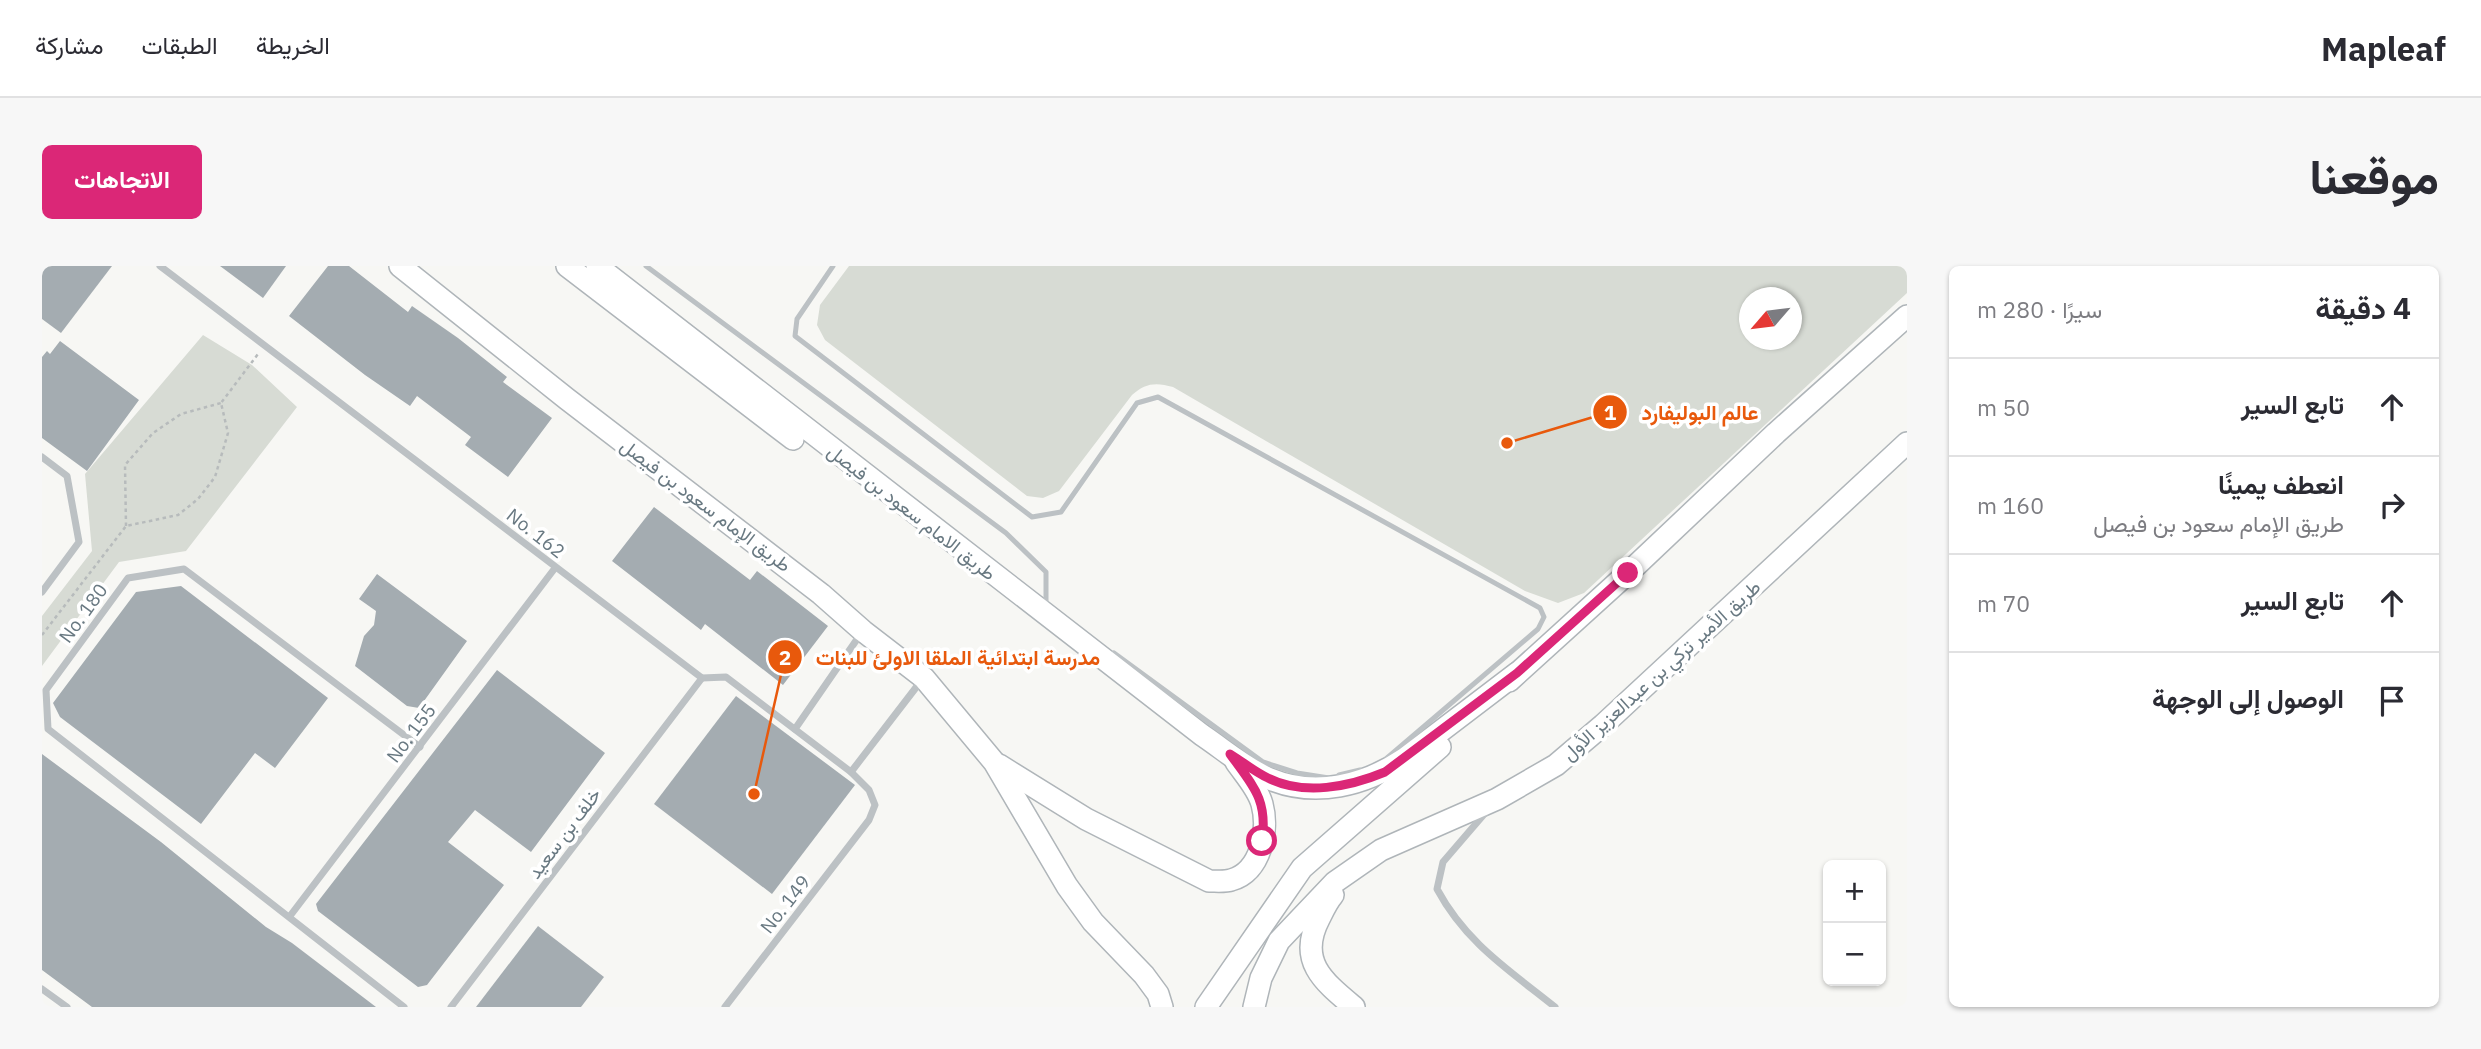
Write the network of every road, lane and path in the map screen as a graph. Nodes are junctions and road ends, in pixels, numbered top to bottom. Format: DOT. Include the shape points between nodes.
graph roads {
  1 [pos="160,266"];
  2 [pos="400,266"];
  3 [pos="567,266"];
  4 [pos="608,266"];
  5 [pos="646,266"];
  6 [pos="833,266"];
  7 [pos="612,275"];
  8 [pos="1907,316"];
  9 [pos="264,344"];
  10 [pos="221,403"];
  11 [pos="1907,443"];
  12 [pos="42,457"];
  13 [pos="126,526"];
  14 [pos="555,568"];
  15 [pos="1024,587"];
  16 [pos="42,592"];
  17 [pos="1035,596"];
  18 [pos="1053,613"];
  19 [pos="863,631"];
  20 [pos="42,635"];
  21 [pos="1111,652"];
  22 [pos="1517,673"];
  23 [pos="702,678"];
  24 [pos="924,678"];
  25 [pos="795,729"];
  26 [pos="420,747"];
  27 [pos="1230,754"];
  28 [pos="994,762"];
  29 [pos="1380,764"];
  30 [pos="1367,768"];
  31 [pos="851,772"];
  32 [pos="1497,799"];
  33 [pos="869,820"];
  34 [pos="1358,864"];
  35 [pos="290,916"];
  36 [pos="42,989"];
  37 [pos="67,1007"];
  38 [pos="404,1007"];
  39 [pos="451,1007"];
  40 [pos="725,1007"];
  41 [pos="1163,1007"];
  42 [pos="1206,1007"];
  43 [pos="1254,1007"];
  44 [pos="1354,1007"];
  45 [pos="1555,1007"];
  1 -- 9 [label="street, No. 162"];
  2 -- 19 [label="main road, طريق الإمام سعود بن فيصل" via="821,593"];
  3 -- 18 [label="main road" via="948,556 1015,602"];
  4 -- 7 [label="lane"];
  5 -- 18 [label="lane" via="1006,533 1046,572"];
  6 -- 29 [label="lane" via="797,319 795,336 1032,517 1060,512 1137,403 1158,397 1540,608 1544,617 1538,629"];
  7 -- 15 [label="lane"];
  7 -- 18 [label="main road, طريق الامام سعود بن فيصل"];
  8 -- 22 [label="main road"];
  9 -- 10 [label="path"];
  9 -- 14 [label="street, No. 162"];
  10 -- 13 [label="path" via="181,414 153,433 125,465"];
  10 -- 13 [label="path" via="228,433 215,477 178,515"];
  11 -- 32 [label="main road, طريق الأمير تركي بن عبدالعزيز الأول" via="1603,725 1556,765"];
  12 -- 16 [label="street" via="67,476 79,542"];
  13 -- 20 [label="path"];
  14 -- 23 [label="street, No. 162"];
  14 -- 26 [label="street, No. 155"];
  17 -- 18 [label="lane"];
  18 -- 27 [label="main road, طريق الامام سعود بن فيصل"];
  19 -- 24 [label="main road, طريق الإمام سعود بن فيصل"];
  19 -- 25 [label="street"];
  21 -- 30 [label="lane" via="1263,762 1329,778"];
  22 -- 27 [label="main road" via="1404,759 1360,782 1324,788 1290,785 1269,779"];
  22 -- 42 [label="main road" via="1433,754 1302,868"];
  23 -- 25 [label="street, No. 162" via="726,677"];
  23 -- 39 [label="street, خلف بن سعيد"];
  24 -- 28 [label="main road, طريق الإمام سعود بن فيصل"];
  24 -- 31 [label="street"];
  25 -- 31 [label="street, No. 162"];
  26 -- 35 [label="street, No. 155"];
  26 -- 35 [label="street, No. 180" via="184,569 128,578 46,690 48,729"];
  27 -- 28 [label="main road" via="1258,793 1264,827 1260,851 1250,868 1231,880 1218,881 1196,875 1086,819"];
  28 -- 41 [label="main road" via="1067,886 1093,922 1144,975"];
  31 -- 33 [label="street, No. 162" via="869,790 875,805"];
  32 -- 34 [label="main road, طريق الأمير تركي بن عبدالعزيز الأول" via="1403,838"];
  32 -- 45 [label="street" via="1443,862 1437,889 1474,942"];
  33 -- 40 [label="street, No. 149"];
  34 -- 43 [label="main road, طريق الأمير تركي بن عبدالعزيز الأول" via="1279,941 1261,978"];
  34 -- 44 [label="main road" via="1329,899 1311,943 1316,970"];
  35 -- 38 [label="street, No. 180"];
  36 -- 37 [label="street"];
}
